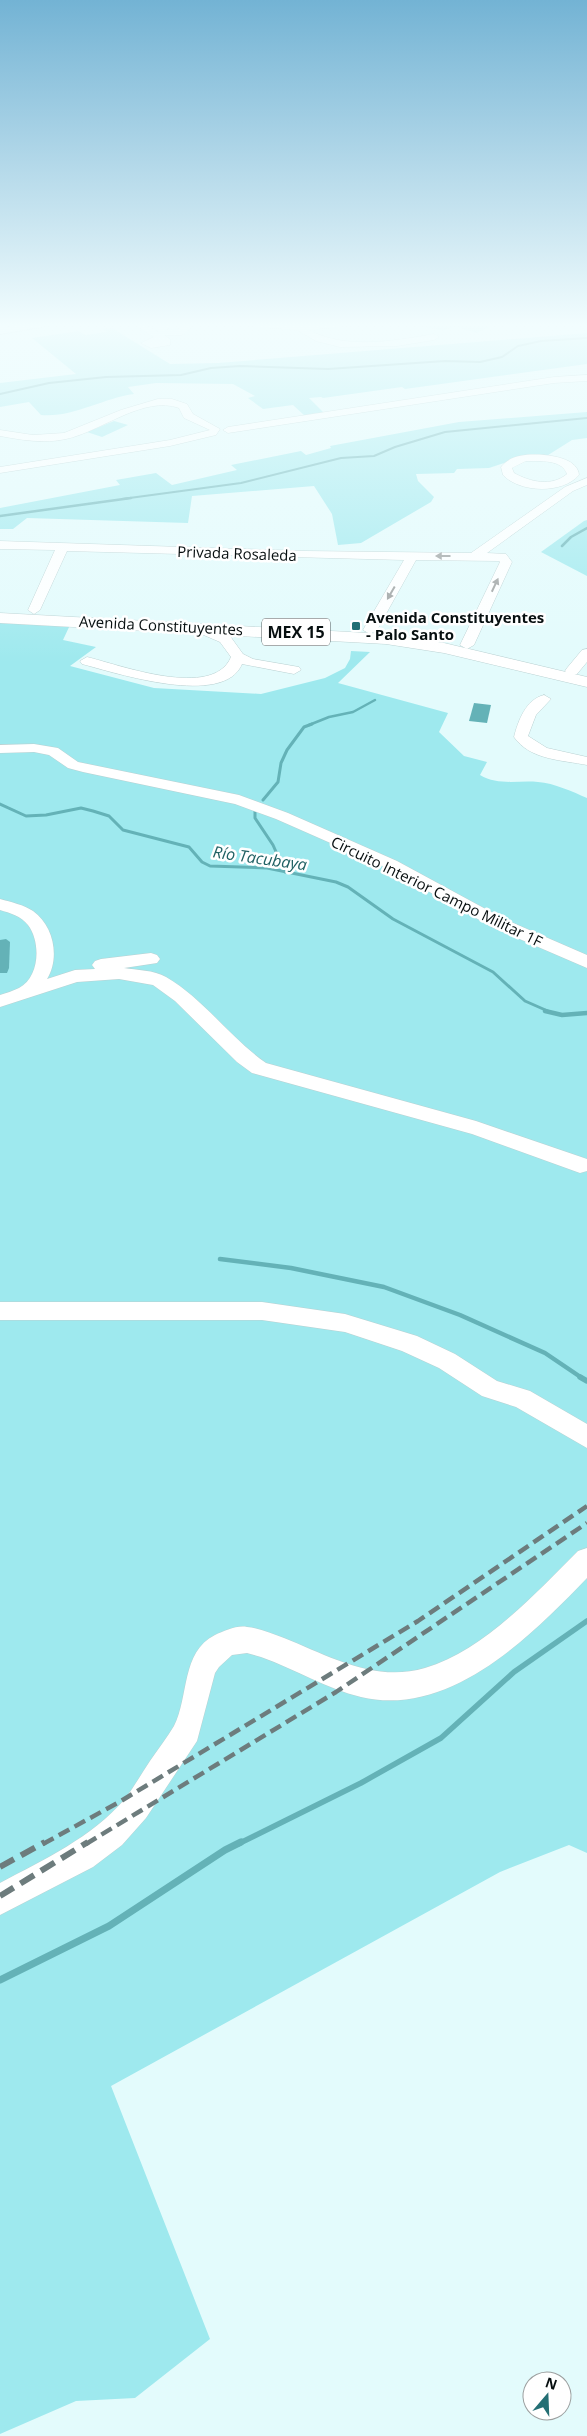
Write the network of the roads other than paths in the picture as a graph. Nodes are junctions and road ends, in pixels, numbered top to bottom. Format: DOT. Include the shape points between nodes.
graph roads {
  1 [pos="21,436"];
  2 [pos="66,436"];
  3 [pos="197,436"];
  4 [pos="587,465"];
  5 [pos="0,470"];
  6 [pos="573,470"];
  7 [pos="587,481"];
  8 [pos="556,484"];
  9 [pos="569,489"];
  10 [pos="0,545"];
  11 [pos="63,546"];
  12 [pos="412,556"];
  13 [pos="475,556"];
  14 [pos="0,610"];
  15 [pos="34,610"];
  16 [pos="0,618"];
  17 [pos="197,627"];
  18 [pos="240,629"];
  19 [pos="370,630"];
  20 [pos="228,641"];
  21 [pos="467,645"];
  22 [pos="587,654"];
  23 [pos="87,661"];
  24 [pos="237,661"];
  25 [pos="191,668"];
  26 [pos="294,670"];
  27 [pos="583,674"];
  28 [pos="544,699"];
  29 [pos="0,749"];
  30 [pos="587,761"];
  31 [pos="0,904"];
  32 [pos="151,958"];
  33 [pos="587,962"];
  34 [pos="75,976"];
  35 [pos="27,992"];
  36 [pos="0,1001"];
  37 [pos="580,1164"];
  38 [pos="0,1311"];
  39 [pos="587,1437"];
  40 [pos="587,1560"];
  41 [pos="0,1900"];
  1 -- 2 [label="street"];
  3 -- 5 [label="street" via="170,443"];
  4 -- 6 [label="street"];
  6 -- 8 [label="street" via="570,478"];
  6 -- 8 [label="street" via="564,463 545,458 516,460 506,467 509,475 524,482"];
  7 -- 9 [label="street"];
  8 -- 9 [label="street"];
  9 -- 13 [label="street"];
  10 -- 11 [label="street, Privada Rosaleda"];
  11 -- 12 [label="street, Privada Rosaleda" via="287,555"];
  11 -- 15 [label="street"];
  13 -- 12 [label="street, Privada Rosaleda, one-way"];
  12 -- 19 [label="street, one-way"];
  21 -- 13 [label="street, Privada Rosaleda, one-way" via="506,562 502,557"];
  14 -- 15 [label="highway, Avenida Constituyentes / MEX 15"];
  15 -- 19 [label="highway, Avenida Constituyentes / MEX 15"];
  16 -- 17 [label="highway, Avenida Constituyentes / MEX 15"];
  17 -- 18 [label="highway, Avenida Constituyentes / MEX 15"];
  17 -- 20 [label="street"];
  18 -- 20 [label="street"];
  18 -- 27 [label="highway, Avenida Constituyentes / MEX 15" via="402,640"];
  19 -- 21 [label="highway, Avenida Constituyentes / MEX 15"];
  20 -- 24 [label="street"];
  21 -- 27 [label="highway, Avenida Constituyentes / MEX 15"];
  22 -- 27 [label="street"];
  23 -- 24 [label="street" via="190,683 214,681 230,672"];
  24 -- 25 [label="street" via="211,670"];
  24 -- 26 [label="street"];
  28 -- 30 [label="street" via="536,704 524,724 521,737 525,743"];
  29 -- 33 [label="street, Circuito Interior Campo Militar 1F" via="53,751 73,765 88,769 239,800 391,864 498,923"];
  31 -- 35 [label="street" via="28,916 37,924 41,934 44,970"];
  32 -- 34 [label="street" via="96,966"];
  34 -- 35 [label="street"];
  34 -- 37 [label="street" via="119,973 158,980 259,1068 476,1128"];
  35 -- 36 [label="street"];
  38 -- 39 [label="street" via="262,1311 345,1324 409,1343 447,1361 490,1389 530,1403"];
  40 -- 41 [label="street" via="520,1624 481,1655 423,1683 389,1686 362,1683 247,1640 227,1642 218,1647 202,1671 185,1736 136,1808 111,1834 82,1856"];
}
